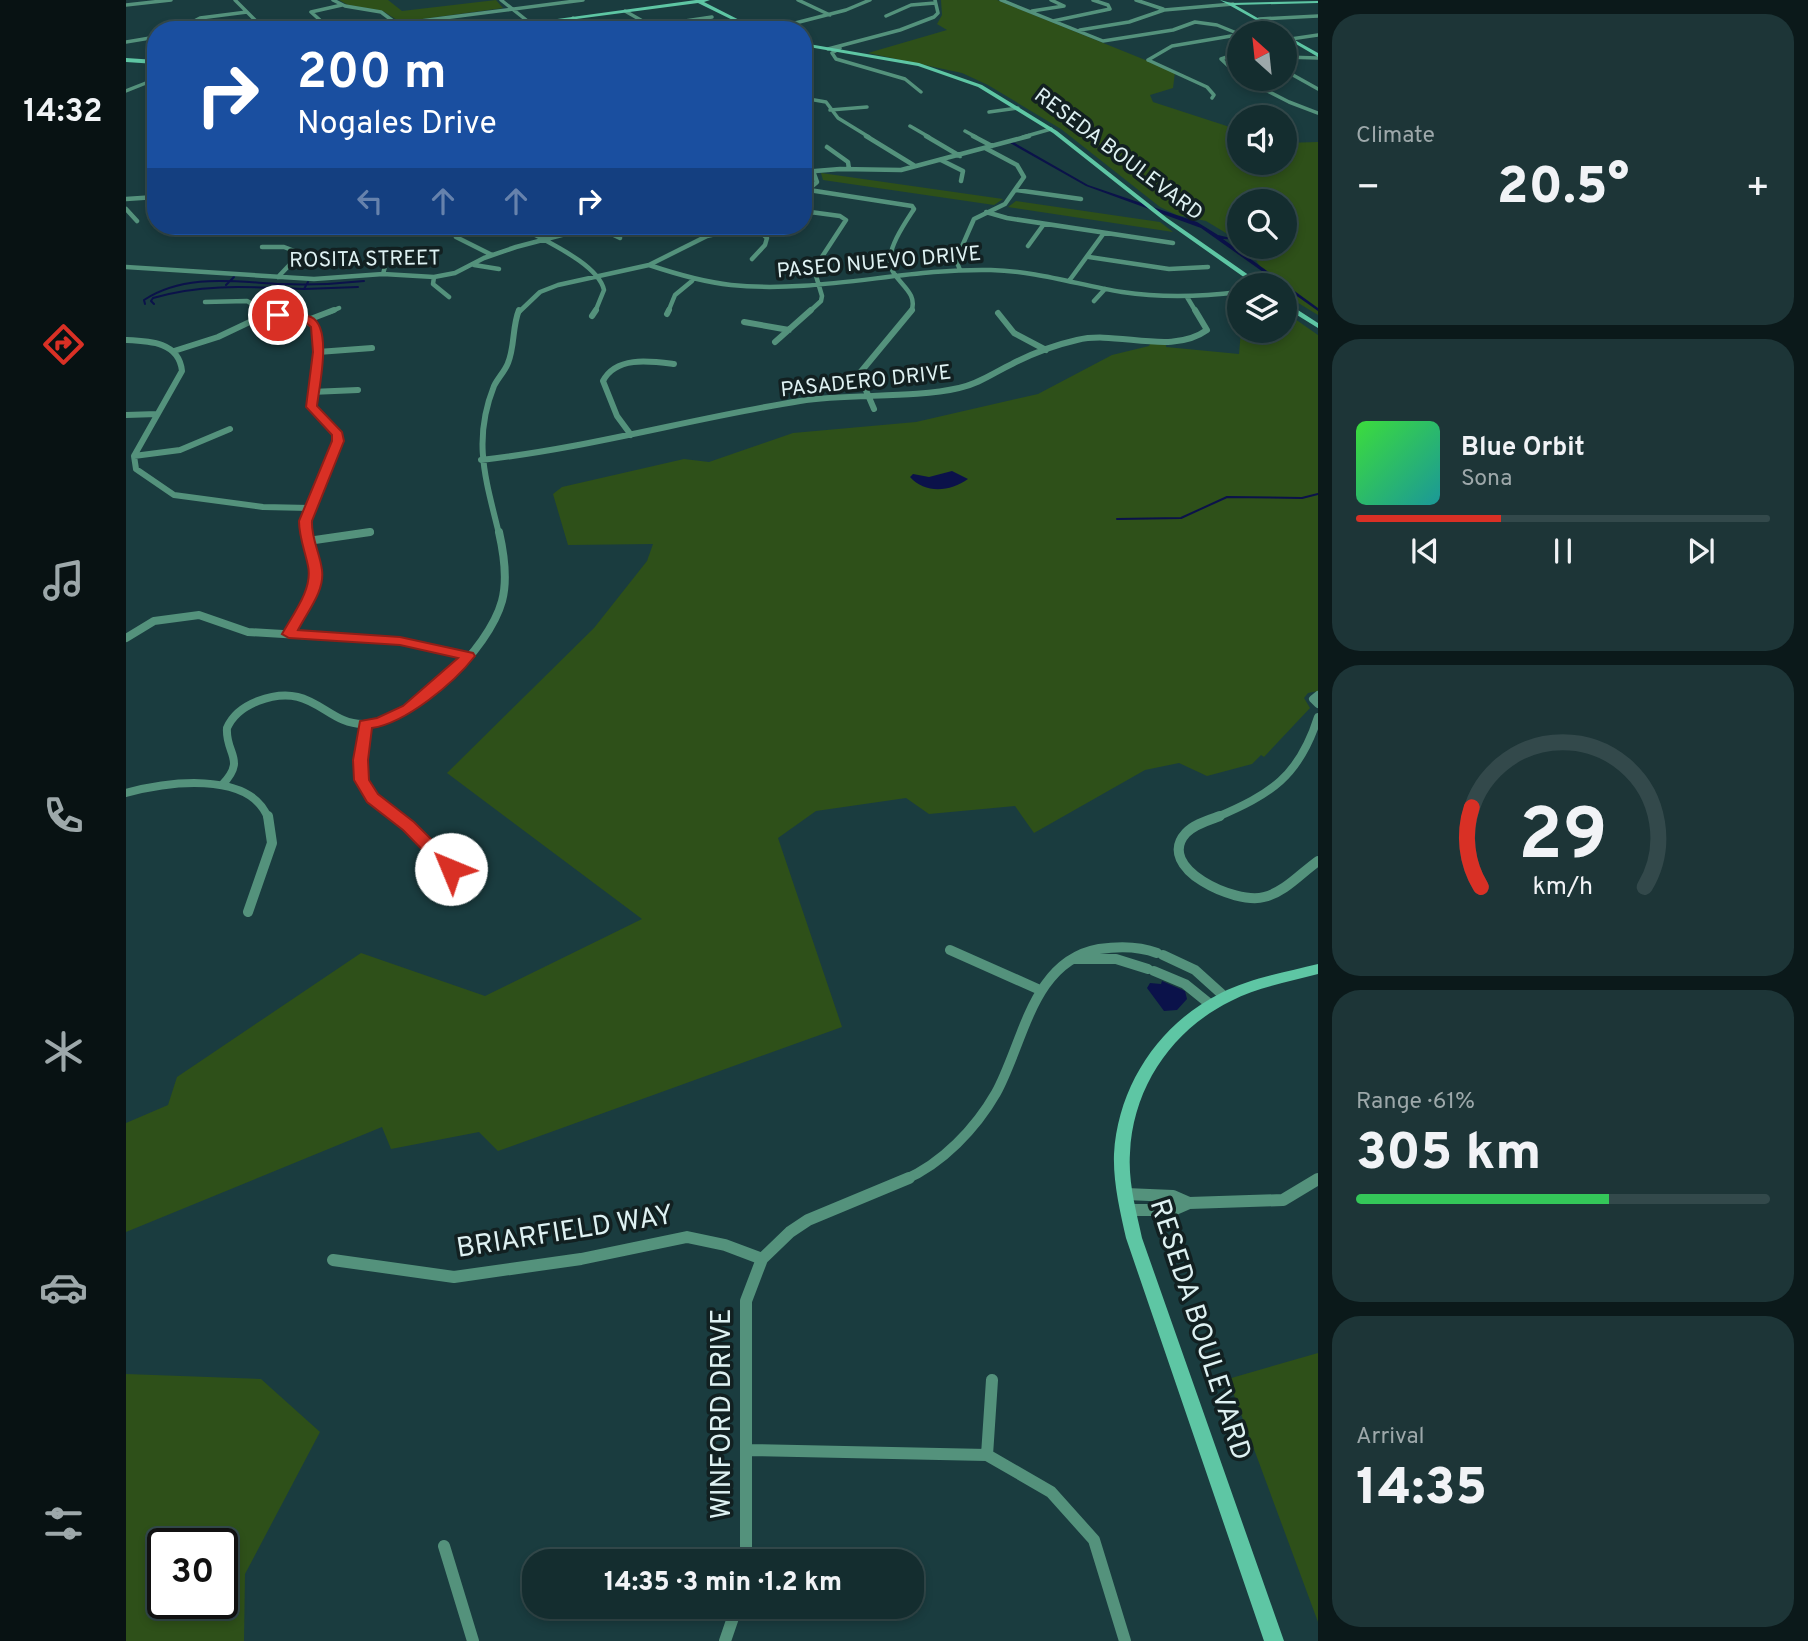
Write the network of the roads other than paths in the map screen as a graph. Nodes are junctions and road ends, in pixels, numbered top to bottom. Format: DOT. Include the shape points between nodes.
graph roads {
  1 [pos="144,0"];
  2 [pos="171,0"];
  3 [pos="234,0"];
  4 [pos="333,0"];
  5 [pos="501,0"];
  6 [pos="583,0"];
  7 [pos="708,0"];
  8 [pos="798,0"];
  9 [pos="870,0"];
  10 [pos="914,0"];
  11 [pos="1001,0"];
  12 [pos="1051,0"];
  13 [pos="1093,0"];
  14 [pos="1136,0"];
  15 [pos="1222,0"];
  16 [pos="1276,0"];
  17 [pos="559,1"];
  18 [pos="698,1"];
  19 [pos="150,2"];
  20 [pos="935,2"];
  21 [pos="1318,2"];
  22 [pos="1187,3"];
  23 [pos="918,4"];
  24 [pos="1233,4"];
  25 [pos="1284,4"];
  26 [pos="126,5"];
  27 [pos="342,5"];
  28 [pos="1198,7"];
  29 [pos="509,9"];
  30 [pos="1164,10"];
  31 [pos="625,11"];
  32 [pos="1028,11"];
  33 [pos="247,12"];
  34 [pos="830,15"];
  35 [pos="886,16"];
  36 [pos="1318,16"];
  37 [pos="573,18"];
  38 [pos="712,18"];
  39 [pos="1259,19"];
  40 [pos="195,21"];
  41 [pos="256,21"];
  42 [pos="321,21"];
  43 [pos="393,21"];
  44 [pos="419,21"];
  45 [pos="527,21"];
  46 [pos="547,21"];
  47 [pos="578,21"];
  48 [pos="642,21"];
  49 [pos="689,21"];
  50 [pos="739,21"];
  51 [pos="805,21"];
  52 [pos="1052,21"];
  53 [pos="1262,21"];
  54 [pos="1227,29"];
  55 [pos="1077,30"];
  56 [pos="1227,36"];
  57 [pos="1318,36"];
  58 [pos="147,38"];
  59 [pos="1297,39"];
  60 [pos="126,42"];
  61 [pos="852,43"];
  62 [pos="1297,43"];
  63 [pos="812,46"];
  64 [pos="828,49"];
  65 [pos="836,50"];
  66 [pos="1297,57"];
  67 [pos="1318,57"];
  68 [pos="126,60"];
  69 [pos="1148,60"];
  70 [pos="147,61"];
  71 [pos="1297,77"];
  72 [pos="147,81"];
  73 [pos="1318,89"];
  74 [pos="126,91"];
  75 [pos="1269,91"];
  76 [pos="921,92"];
  77 [pos="1212,98"];
  78 [pos="812,100"];
  79 [pos="1293,105"];
  80 [pos="1297,106"];
  81 [pos="867,107"];
  82 [pos="1018,108"];
  83 [pos="830,110"];
  84 [pos="989,112"];
  85 [pos="1318,113"];
  86 [pos="910,126"];
  87 [pos="1051,129"];
  88 [pos="965,131"];
  89 [pos="1009,141"];
  90 [pos="827,147"];
  91 [pos="989,147"];
  92 [pos="960,156"];
  93 [pos="941,160"];
  94 [pos="915,166"];
  95 [pos="849,169"];
  96 [pos="813,171"];
  97 [pos="961,180"];
  98 [pos="812,187"];
  99 [pos="1016,190"];
  100 [pos="812,193"];
  101 [pos="147,197"];
  102 [pos="126,198"];
  103 [pos="1082,199"];
  104 [pos="126,209"];
  105 [pos="812,212"];
  106 [pos="986,212"];
  107 [pos="138,221"];
  108 [pos="1044,224"];
  109 [pos="1104,233"];
  110 [pos="533,235"];
  111 [pos="560,235"];
  112 [pos="614,235"];
  113 [pos="712,235"];
  114 [pos="764,235"];
  115 [pos="456,237"];
  116 [pos="620,238"];
  117 [pos="541,240"];
  118 [pos="1173,243"];
  119 [pos="1028,246"];
  120 [pos="262,247"];
  121 [pos="389,252"];
  122 [pos="492,255"];
  123 [pos="1089,257"];
  124 [pos="752,259"];
  125 [pos="474,265"];
  126 [pos="649,265"];
  127 [pos="126,267"];
  128 [pos="1208,267"];
  129 [pos="499,269"];
  130 [pos="960,270"];
  131 [pos="1242,273"];
  132 [pos="383,274"];
  133 [pos="597,275"];
  134 [pos="896,276"];
  135 [pos="278,277"];
  136 [pos="434,277"];
  137 [pos="692,281"];
  138 [pos="1069,281"];
  139 [pos="818,284"];
  140 [pos="1105,289"];
  141 [pos="1227,293"];
  142 [pos="449,297"];
  143 [pos="1187,297"];
  144 [pos="1094,301"];
  145 [pos="205,302"];
  146 [pos="339,308"];
  147 [pos="1297,312"];
  148 [pos="998,313"];
  149 [pos="667,314"];
  150 [pos="267,316"];
  151 [pos="592,316"];
  152 [pos="308,320"];
  153 [pos="744,322"];
  154 [pos="1318,326"];
  155 [pos="789,331"];
  156 [pos="126,340"];
  157 [pos="775,342"];
  158 [pos="372,348"];
  159 [pos="1046,350"];
  160 [pos="174,351"];
  161 [pos="318,352"];
  162 [pos="674,364"];
  163 [pos="358,390"];
  164 [pos="312,392"];
  165 [pos="869,396"];
  166 [pos="874,409"];
  167 [pos="157,414"];
  168 [pos="126,415"];
  169 [pos="230,429"];
  170 [pos="631,435"];
  171 [pos="134,456"];
  172 [pos="481,460"];
  173 [pos="310,508"];
  174 [pos="371,532"];
  175 [pos="308,541"];
  176 [pos="289,634"];
  177 [pos="126,638"];
  178 [pos="468,656"];
  179 [pos="1318,695"];
  180 [pos="1318,704"];
  181 [pos="1318,717"];
  182 [pos="365,724"];
  183 [pos="1307,749"];
  184 [pos="1318,752"];
  185 [pos="222,785"];
  186 [pos="126,793"];
  187 [pos="1318,861"];
  188 [pos="451,869"];
  189 [pos="248,912"];
  190 [pos="950,950"];
  191 [pos="1074,960"];
  192 [pos="1318,969"];
  193 [pos="1040,990"];
  194 [pos="1225,997"];
  195 [pos="1211,1005"];
  196 [pos="1318,1179"];
  197 [pos="1127,1202"];
  198 [pos="762,1259"];
  199 [pos="332,1260"];
  200 [pos="992,1381"];
  201 [pos="747,1450"];
  202 [pos="987,1455"];
  203 [pos="444,1546"];
  204 [pos="746,1549"];
  205 [pos="733,1619"];
  206 [pos="473,1641"];
  207 [pos="725,1641"];
  208 [pos="1125,1641"];
  209 [pos="1274,1641"];
  1 -- 19 [label="street"];
  2 -- 19 [label="street"];
  3 -- 33 [label="street"];
  4 -- 27 [label="street"];
  5 -- 29 [label="street"];
  6 -- 17 [label="street"];
  7 -- 18 [label="main road"];
  8 -- 34 [label="street"];
  9 -- 34 [label="street"];
  10 -- 23 [label="street"];
  11 -- 32 [label="street"];
  12 -- 32 [label="street" via="1064,6"];
  13 -- 52 [label="street" via="1110,9"];
  14 -- 30 [label="street"];
  15 -- 24 [label="street"];
  16 -- 25 [label="street"];
  17 -- 29 [label="street"];
  18 -- 31 [label="main road"];
  18 -- 50 [label="main road"];
  19 -- 26 [label="street"];
  20 -- 23 [label="street"];
  20 -- 61 [label="street" via="938,13 934,17"];
  21 -- 25 [label="main road"];
  22 -- 28 [label="street"];
  23 -- 35 [label="street"];
  24 -- 25 [label="main road"];
  24 -- 28 [label="street"];
  24 -- 39 [label="street"];
  27 -- 42 [label="street" via="311,12"];
  27 -- 43 [label="street" via="381,12"];
  28 -- 30 [label="street"];
  29 -- 44 [label="street"];
  29 -- 45 [label="street"];
  30 -- 55 [label="street" via="1129,22"];
  31 -- 37 [label="main road"];
  31 -- 48 [label="street"];
  32 -- 52 [label="street"];
  33 -- 40 [label="street"];
  33 -- 41 [label="street"];
  34 -- 51 [label="street"];
  36 -- 39 [label="street"];
  37 -- 46 [label="main road"];
  37 -- 47 [label="street"];
  38 -- 49 [label="street"];
  39 -- 53 [label="street"];
  52 -- 55 [label="street"];
  54 -- 55 [label="street" via="1195,22 1103,41"];
  56 -- 69 [label="street" via="1172,46"];
  57 -- 59 [label="street"];
  58 -- 60 [label="street"];
  61 -- 64 [label="street"];
  61 -- 65 [label="street"];
  62 -- 67 [label="main road"];
  63 -- 64 [label="main road, RESEDA BOULEVARD"];
  64 -- 65 [label="main road, RESEDA BOULEVARD"];
  65 -- 76 [label="street" via="832,55 836,59 905,79"];
  65 -- 82 [label="main road, RESEDA BOULEVARD" via="945,72"];
  66 -- 67 [label="street"];
  68 -- 70 [label="main road"];
  69 -- 77 [label="street" via="1209,88"];
  71 -- 73 [label="street"];
  72 -- 74 [label="street"];
  75 -- 79 [label="street"];
  78 -- 83 [label="street" via="825,102"];
  80 -- 85 [label="street"];
  81 -- 83 [label="street"];
  82 -- 84 [label="street"];
  82 -- 87 [label="main road, RESEDA BOULEVARD"];
  83 -- 94 [label="street"];
  86 -- 92 [label="street"];
  87 -- 89 [label="street"];
  87 -- 131 [label="main road, RESEDA BOULEVARD"];
  88 -- 91 [label="street"];
  89 -- 91 [label="street"];
  90 -- 95 [label="street" via="848,162"];
  91 -- 92 [label="street"];
  91 -- 99 [label="street" via="1022,169 1024,177"];
  92 -- 93 [label="street"];
  93 -- 94 [label="street"];
  93 -- 97 [label="street" via="965,173"];
  94 -- 95 [label="street" via="893,171"];
  95 -- 96 [label="street"];
  96 -- 98 [label="street" via="817,182"];
  99 -- 103 [label="street"];
  99 -- 106 [label="street" via="1005,204"];
  100 -- 134 [label="street" via="912,206 890,259"];
  101 -- 102 [label="street"];
  104 -- 107 [label="street"];
  105 -- 139 [label="street" via="846,219 814,269"];
  106 -- 108 [label="street"];
  106 -- 130 [label="street" via="971,223 956,260"];
  108 -- 109 [label="street"];
  108 -- 119 [label="street"];
  109 -- 118 [label="street"];
  109 -- 123 [label="street"];
  110 -- 117 [label="street"];
  111 -- 117 [label="street, ROSITA STREET"];
  112 -- 116 [label="street"];
  113 -- 126 [label="street"];
  114 -- 124 [label="street" via="765,245"];
  115 -- 122 [label="street"];
  117 -- 122 [label="street, ROSITA STREET"];
  117 -- 133 [label="street"];
  120 -- 135 [label="street" via="297,252"];
  121 -- 132 [label="street"];
  122 -- 125 [label="street, ROSITA STREET"];
  123 -- 128 [label="street" via="1169,269"];
  123 -- 138 [label="street"];
  125 -- 129 [label="street"];
  125 -- 136 [label="street, ROSITA STREET"];
  126 -- 133 [label="street"];
  126 -- 137 [label="street, PASEO NUEVO DRIVE"];
  127 -- 135 [label="street, ROSITA STREET"];
  130 -- 134 [label="street, PASEO NUEVO DRIVE"];
  130 -- 138 [label="street, PASEO NUEVO DRIVE" via="1015,271"];
  132 -- 135 [label="street, ROSITA STREET"];
  132 -- 136 [label="street, ROSITA STREET"];
  133 -- 151 [label="street" via="604,292"];
  133 -- 172 [label="street" via="549,288 520,308 509,361 493,389"];
  134 -- 139 [label="street, PASEO NUEVO DRIVE"];
  134 -- 165 [label="street" via="913,295 914,309 861,370 860,379"];
  136 -- 142 [label="street" via="433,284"];
  137 -- 139 [label="street, PASEO NUEVO DRIVE" via="750,288"];
  137 -- 149 [label="street" via="675,295"];
  138 -- 140 [label="street, PASEO NUEVO DRIVE"];
  139 -- 155 [label="street" via="823,292 821,301"];
  140 -- 143 [label="street, PASEO NUEVO DRIVE"];
  140 -- 144 [label="street"];
  141 -- 143 [label="street, PASEO NUEVO DRIVE"];
  143 -- 159 [label="street, PASADERO DRIVE" via="1206,327 1198,337 1167,341 1102,335"];
  145 -- 150 [label="street" via="247,301 265,309"];
  146 -- 152 [label="street"];
  147 -- 154 [label="main road"];
  148 -- 159 [label="street" via="1014,333"];
  150 -- 152 [label="street"];
  150 -- 160 [label="street"];
  152 -- 161 [label="street" via="316,326"];
  153 -- 155 [label="street"];
  155 -- 157 [label="street"];
  156 -- 160 [label="street"];
  158 -- 161 [label="street"];
  159 -- 165 [label="street, PASADERO DRIVE" via="969,386"];
  160 -- 167 [label="street" via="183,364 182,371"];
  161 -- 164 [label="street"];
  162 -- 170 [label="street" via="630,363 604,375 617,416"];
  163 -- 164 [label="street"];
  164 -- 173 [label="street" via="311,407 338,434 338,441"];
  165 -- 166 [label="street"];
  165 -- 170 [label="street, PASADERO DRIVE" via="802,401"];
  167 -- 168 [label="street"];
  167 -- 171 [label="street"];
  169 -- 171 [label="street" via="180,450"];
  170 -- 172 [label="street, PASADERO DRIVE"];
  171 -- 173 [label="street" via="136,469 174,495"];
  172 -- 178 [label="street" via="506,579 497,615"];
  173 -- 175 [label="street" via="305,521"];
  174 -- 175 [label="street"];
  175 -- 176 [label="street" via="315,586"];
  176 -- 177 [label="street" via="248,632 209,617 185,615 154,621"];
  176 -- 178 [label="street" via="400,641"];
  178 -- 182 [label="street" via="408,709"];
  179 -- 180 [label="street" via="1314,699"];
  181 -- 183 [label="street"];
  182 -- 185 [label="street" via="344,721 299,696 258,701 230,721 226,738 235,762"];
  182 -- 188 [label="street" via="362,780 373,798 409,826"];
  183 -- 184 [label="street"];
  183 -- 187 [label="street" via="1296,769 1271,790 1184,835 1181,859 1210,887 1231,897 1254,899 1274,895"];
  185 -- 186 [label="street" via="188,780"];
  185 -- 189 [label="street" via="256,802 272,834"];
  190 -- 193 [label="street"];
  191 -- 193 [label="street, WINFORD DRIVE"];
  191 -- 194 [label="street, WINFORD DRIVE" via="1082,952 1116,946 1160,954 1195,970"];
  191 -- 195 [label="street" via="1116,959 1151,970 1185,984"];
  192 -- 194 [label="main road, RESEDA BOULEVARD"];
  193 -- 198 [label="street, WINFORD DRIVE" via="998,1091 963,1137 918,1174 808,1220"];
  194 -- 195 [label="main road, RESEDA BOULEVARD"];
  195 -- 197 [label="main road, RESEDA BOULEVARD" via="1176,1031 1142,1077 1123,1137"];
  196 -- 197 [label="street" via="1283,1200 1189,1203 1173,1196"];
  197 -- 209 [label="main road, RESEDA BOULEVARD" via="1134,1238"];
  198 -- 199 [label="street, BRIARFIELD WAY" via="687,1237 581,1259 454,1277"];
  198 -- 201 [label="street, WINFORD DRIVE" via="746,1301"];
  200 -- 202 [label="street"];
  201 -- 202 [label="street"];
  201 -- 204 [label="street, WINFORD DRIVE"];
  202 -- 208 [label="street" via="1051,1492 1094,1540"];
  203 -- 206 [label="street"];
  205 -- 207 [label="street"];
}
